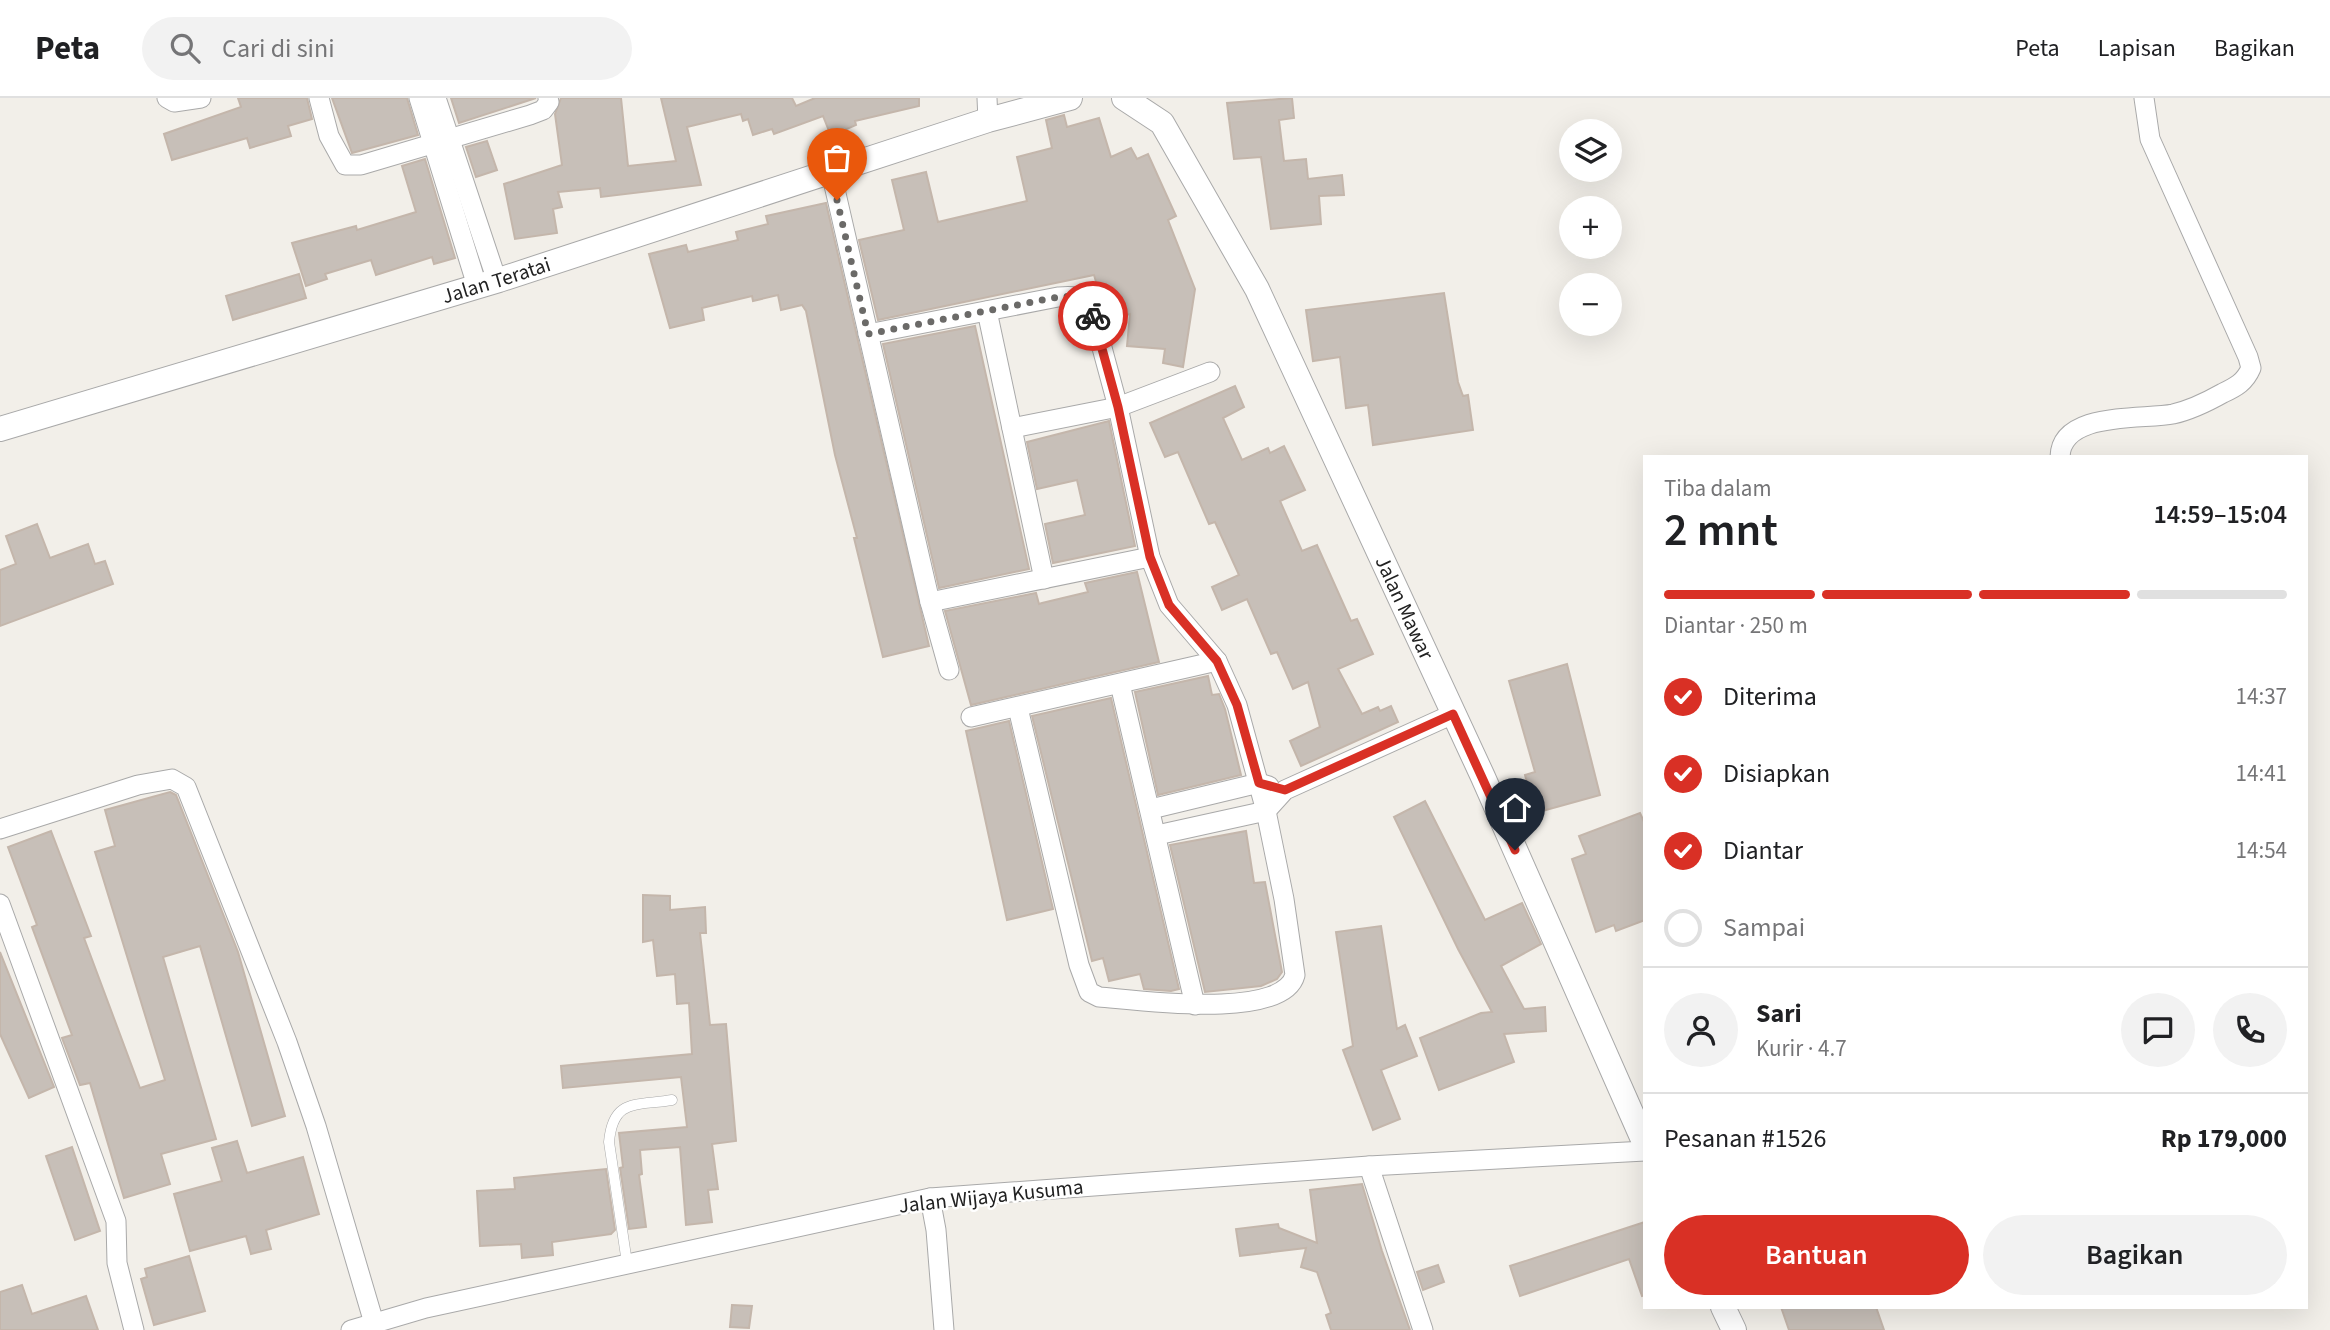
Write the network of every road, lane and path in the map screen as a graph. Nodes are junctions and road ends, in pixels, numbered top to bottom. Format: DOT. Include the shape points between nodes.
graph roads {
  1 [pos="167,98"];
  2 [pos="201,98"];
  3 [pos="319,98"];
  4 [pos="419,98"];
  5 [pos="436,98"];
  6 [pos="548,98"];
  7 [pos="1070,98"];
  8 [pos="1124,98"];
  9 [pos="2144,98"];
  10 [pos="988,109"];
  11 [pos="441,141"];
  12 [pos="831,172"];
  13 [pos="487,283"];
  14 [pos="988,311"];
  15 [pos="868,334"];
  16 [pos="1210,372"];
  17 [pos="1118,407"];
  18 [pos="1012,428"];
  19 [pos="0,429"];
  20 [pos="2060,455"];
  21 [pos="1150,557"];
  22 [pos="1044,579"];
  23 [pos="930,602"];
  24 [pos="1217,661"];
  25 [pos="949,670"];
  26 [pos="1120,684"];
  27 [pos="1018,708"];
  28 [pos="1453,714"];
  29 [pos="971,716"];
  30 [pos="1259,783"];
  31 [pos="1285,790"];
  32 [pos="1151,809"];
  33 [pos="1266,811"];
  34 [pos="0,829"];
  35 [pos="1157,835"];
  36 [pos="0,904"];
  37 [pos="1195,1005"];
  38 [pos="672,1100"];
  39 [pos="1643,1139"];
  40 [pos="1643,1151"];
  41 [pos="1369,1166"];
  42 [pos="930,1198"];
  43 [pos="627,1263"];
  44 [pos="1724,1309"];
  45 [pos="374,1323"];
  46 [pos="134,1330"];
  47 [pos="351,1330"];
  48 [pos="944,1330"];
  49 [pos="1423,1330"];
  50 [pos="1734,1330"];
  1 -- 2 [label="street" via="174,102"];
  3 -- 11 [label="street" via="329,136 345,165 361,165"];
  4 -- 11 [label="street"];
  5 -- 11 [label="street"];
  6 -- 11 [label="street" via="543,110"];
  7 -- 10 [label="street"];
  8 -- 28 [label="street, Jalan Mawar" via="1162,123 1257,289"];
  9 -- 20 [label="street" via="2150,139 2251,368 2242,383 2192,409 2099,422 2071,433 2063,441"];
  10 -- 12 [label="street, Jalan Teratai"];
  11 -- 13 [label="street"];
  12 -- 13 [label="street, Jalan Teratai"];
  12 -- 15 [label="street"];
  13 -- 19 [label="street, Jalan Teratai"];
  14 -- 15 [label="street"];
  14 -- 17 [label="street" via="1058,297 1084,299 1091,307"];
  14 -- 18 [label="street"];
  15 -- 23 [label="street"];
  16 -- 17 [label="street"];
  17 -- 18 [label="street"];
  17 -- 21 [label="street"];
  18 -- 22 [label="street"];
  21 -- 22 [label="street"];
  21 -- 24 [label="street" via="1169,605"];
  22 -- 23 [label="street"];
  23 -- 25 [label="street"];
  24 -- 26 [label="street"];
  24 -- 30 [label="street" via="1237,705"];
  26 -- 27 [label="street"];
  26 -- 32 [label="street"];
  27 -- 29 [label="street"];
  27 -- 37 [label="street" via="1089,992 1099,997"];
  28 -- 31 [label="street"];
  28 -- 39 [label="street, Jalan Mawar"];
  30 -- 31 [label="street"];
  30 -- 32 [label="street"];
  30 -- 33 [label="street"];
  31 -- 33 [label="street"];
  32 -- 35 [label="street"];
  33 -- 35 [label="street"];
  33 -- 37 [label="street" via="1284,899 1295,975 1292,985 1263,999"];
  34 -- 45 [label="street" via="138,785 172,779 186,787 291,1054"];
  35 -- 37 [label="street"];
  36 -- 46 [label="street" via="116,1222 117,1264"];
  38 -- 43 [label="lane" via="626,1108 611,1122 609,1142"];
  40 -- 41 [label="street, Jalan Wijaya Kusuma"];
  41 -- 42 [label="street, Jalan Wijaya Kusuma"];
  41 -- 49 [label="street"];
  42 -- 43 [label="street, Jalan Wijaya Kusuma"];
  42 -- 48 [label="street"];
  43 -- 45 [label="street, Jalan Wijaya Kusuma"];
  44 -- 50 [label="street"];
  45 -- 47 [label="street, Jalan Wijaya Kusuma"];
}
